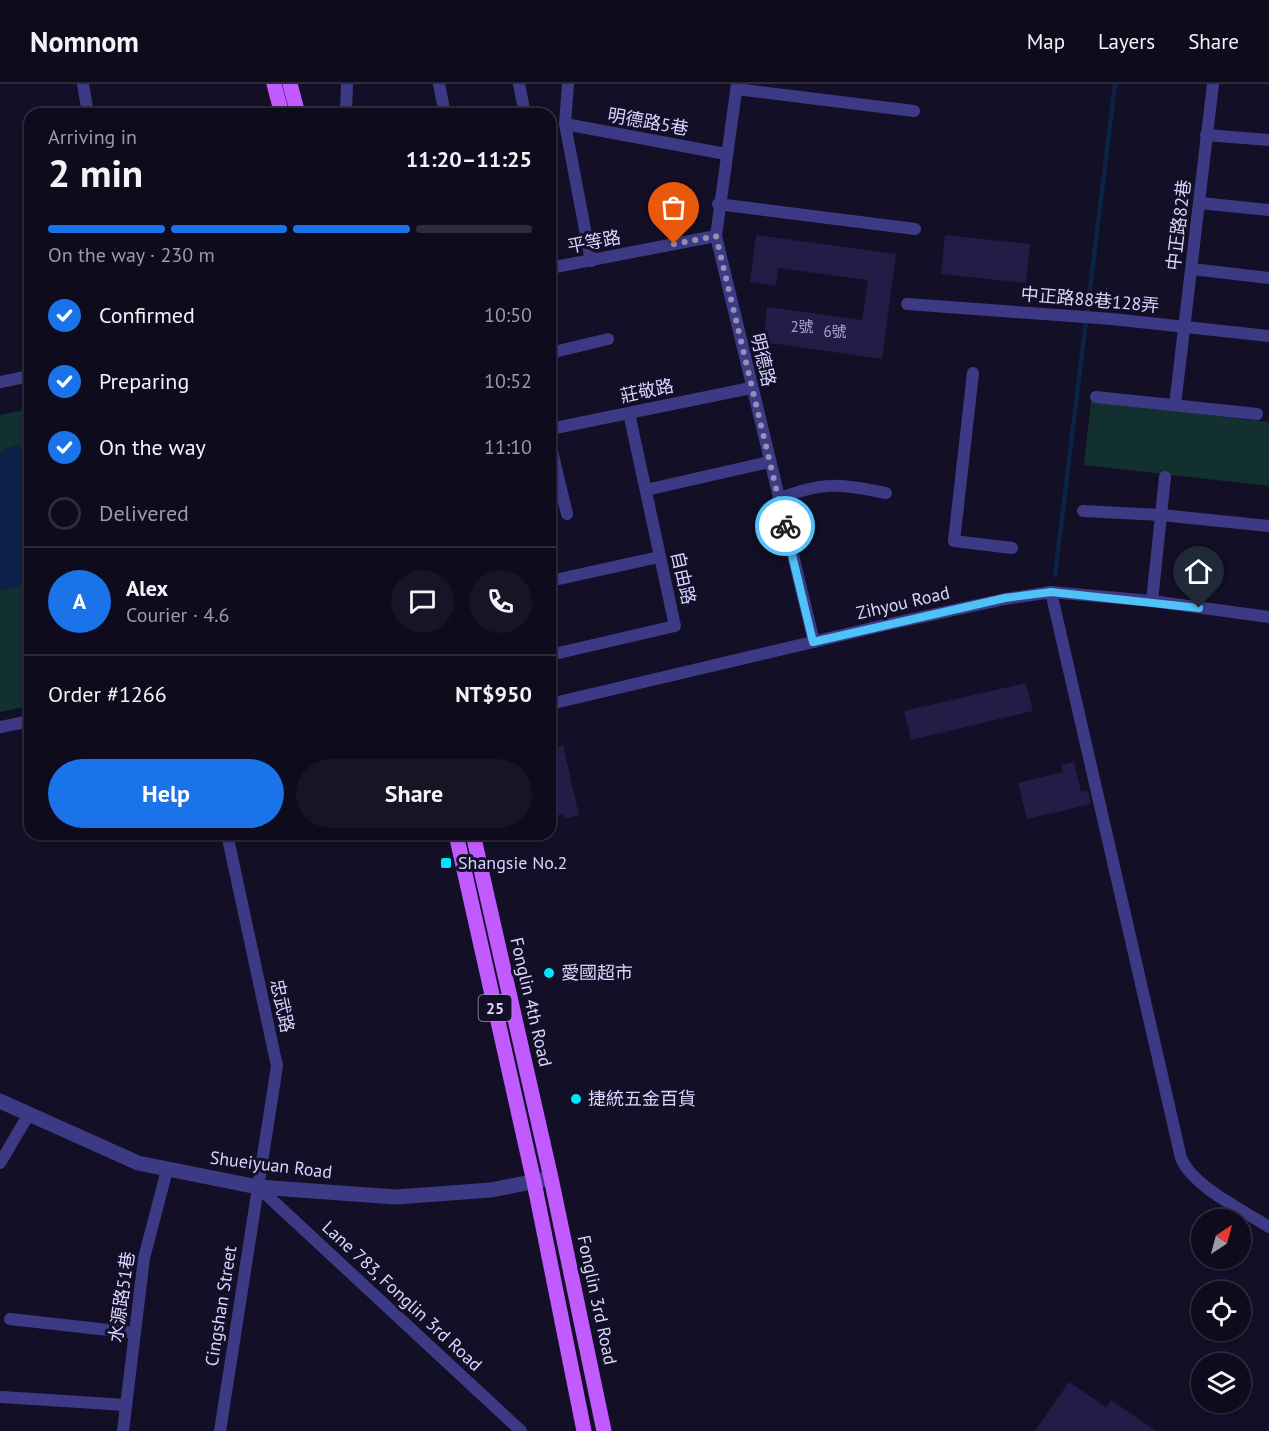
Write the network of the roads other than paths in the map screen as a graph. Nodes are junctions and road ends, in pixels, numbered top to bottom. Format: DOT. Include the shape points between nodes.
graph roads {
  1 [pos="83,84"];
  2 [pos="274,84"];
  3 [pos="290,84"];
  4 [pos="347,84"];
  5 [pos="439,84"];
  6 [pos="519,84"];
  7 [pos="568,84"];
  8 [pos="1213,84"];
  9 [pos="736,86"];
  10 [pos="87,108"];
  11 [pos="280,108"];
  12 [pos="296,108"];
  13 [pos="346,108"];
  14 [pos="444,108"];
  15 [pos="524,108"];
  16 [pos="914,111"];
  17 [pos="564,124"];
  18 [pos="1206,135"];
  19 [pos="1269,140"];
  20 [pos="726,154"];
  21 [pos="718,204"];
  22 [pos="1200,204"];
  23 [pos="1269,210"];
  24 [pos="915,229"];
  25 [pos="716,236"];
  26 [pos="591,261"];
  27 [pos="556,267"];
  28 [pos="1192,269"];
  29 [pos="1269,278"];
  30 [pos="907,304"];
  31 [pos="1185,327"];
  32 [pos="1269,336"];
  33 [pos="608,339"];
  34 [pos="556,352"];
  35 [pos="973,373"];
  36 [pos="24,377"];
  37 [pos="0,382"];
  38 [pos="751,388"];
  39 [pos="1096,397"];
  40 [pos="1175,405"];
  41 [pos="629,413"];
  42 [pos="1257,414"];
  43 [pos="556,428"];
  44 [pos="769,462"];
  45 [pos="556,468"];
  46 [pos="1165,477"];
  47 [pos="646,490"];
  48 [pos="886,493"];
  49 [pos="778,499"];
  50 [pos="1083,511"];
  51 [pos="567,514"];
  52 [pos="1161,515"];
  53 [pos="1269,526"];
  54 [pos="1012,548"];
  55 [pos="659,557"];
  56 [pos="556,579"];
  57 [pos="1051,592"];
  58 [pos="1152,601"];
  59 [pos="1269,617"];
  60 [pos="813,642"];
  61 [pos="556,654"];
  62 [pos="556,703"];
  63 [pos="24,722"];
  64 [pos="0,727"];
  65 [pos="228,840"];
  66 [pos="457,840"];
  67 [pos="474,840"];
  68 [pos="0,1101"];
  69 [pos="29,1114"];
  70 [pos="0,1163"];
  71 [pos="167,1170"];
  72 [pos="551,1178"];
  73 [pos="534,1182"];
  74 [pos="258,1187"];
  75 [pos="1269,1227"];
  76 [pos="10,1319"];
  77 [pos="135,1333"];
  78 [pos="2,1397"];
  79 [pos="126,1405"];
  80 [pos="123,1431"];
  81 [pos="220,1431"];
  82 [pos="521,1431"];
  83 [pos="584,1431"];
  84 [pos="604,1431"];
  1 -- 10 [label="street"];
  2 -- 11 [label="main road"];
  3 -- 12 [label="main road"];
  4 -- 13 [label="street"];
  5 -- 14 [label="street"];
  6 -- 15 [label="street"];
  7 -- 17 [label="street"];
  8 -- 18 [label="street, 中正路82巷"];
  9 -- 16 [label="street"];
  9 -- 20 [label="street, 明德路"];
  17 -- 20 [label="street, 明德路5巷"];
  17 -- 26 [label="street"];
  18 -- 19 [label="street"];
  18 -- 22 [label="street, 中正路82巷"];
  20 -- 21 [label="street, 明德路"];
  21 -- 24 [label="street"];
  21 -- 25 [label="street, 明德路"];
  22 -- 23 [label="street"];
  22 -- 28 [label="street, 中正路82巷"];
  25 -- 26 [label="street, 平等路"];
  25 -- 38 [label="street, 明德路"];
  26 -- 27 [label="street, 平等路"];
  28 -- 29 [label="street"];
  28 -- 31 [label="street, 中正路82巷"];
  30 -- 31 [label="street, 中正路88巷128弄"];
  31 -- 32 [label="street, 中正路88巷128弄"];
  31 -- 40 [label="street, 中正路82巷"];
  33 -- 34 [label="street"];
  35 -- 54 [label="street" via="954,541"];
  36 -- 37 [label="street"];
  38 -- 41 [label="street, 莊敬路"];
  38 -- 44 [label="street, 明德路"];
  39 -- 40 [label="street"];
  40 -- 42 [label="street"];
  41 -- 43 [label="street, 莊敬路"];
  41 -- 47 [label="street, 自由路"];
  44 -- 47 [label="street"];
  44 -- 49 [label="street, 明德路"];
  45 -- 51 [label="street"];
  46 -- 52 [label="street"];
  47 -- 55 [label="street, 自由路"];
  48 -- 49 [label="street" via="823,485"];
  49 -- 60 [label="street, 明德路"];
  50 -- 52 [label="street"];
  52 -- 53 [label="street"];
  52 -- 58 [label="street"];
  55 -- 56 [label="street"];
  55 -- 61 [label="street, 自由路" via="675,626"];
  57 -- 58 [label="street, Zihyou Road"];
  57 -- 60 [label="street, Zihyou Road" via="1005,598"];
  57 -- 75 [label="street" via="1181,1158 1203,1184"];
  58 -- 59 [label="street, Zihyou Road"];
  60 -- 62 [label="street, Zihyou Road"];
  63 -- 64 [label="street"];
  65 -- 74 [label="street, 忠武路" via="277,1066"];
  66 -- 73 [label="main road, Fonglin 4th Road / 25"];
  67 -- 72 [label="main road, Fonglin 4th Road / 25"];
  68 -- 69 [label="street, Shueiyuan Road"];
  69 -- 70 [label="street"];
  69 -- 71 [label="street, Shueiyuan Road" via="138,1163"];
  71 -- 74 [label="street, Shueiyuan Road"];
  71 -- 77 [label="street, 水源路51巷" via="144,1258"];
  72 -- 73 [label="street, Shueiyuan Road"];
  72 -- 84 [label="main road, Fonglin 3rd Road / 25"];
  73 -- 74 [label="street, Shueiyuan Road" via="491,1190 396,1197"];
  73 -- 83 [label="main road, Fonglin 3rd Road / 25"];
  74 -- 81 [label="street, Cingshan Street"];
  74 -- 82 [label="street, Lane 783, Fonglin 3rd Road"];
  76 -- 77 [label="street"];
  77 -- 79 [label="street, 水源路51巷"];
  78 -- 79 [label="street"];
  79 -- 80 [label="street, 水源路51巷"];
}
